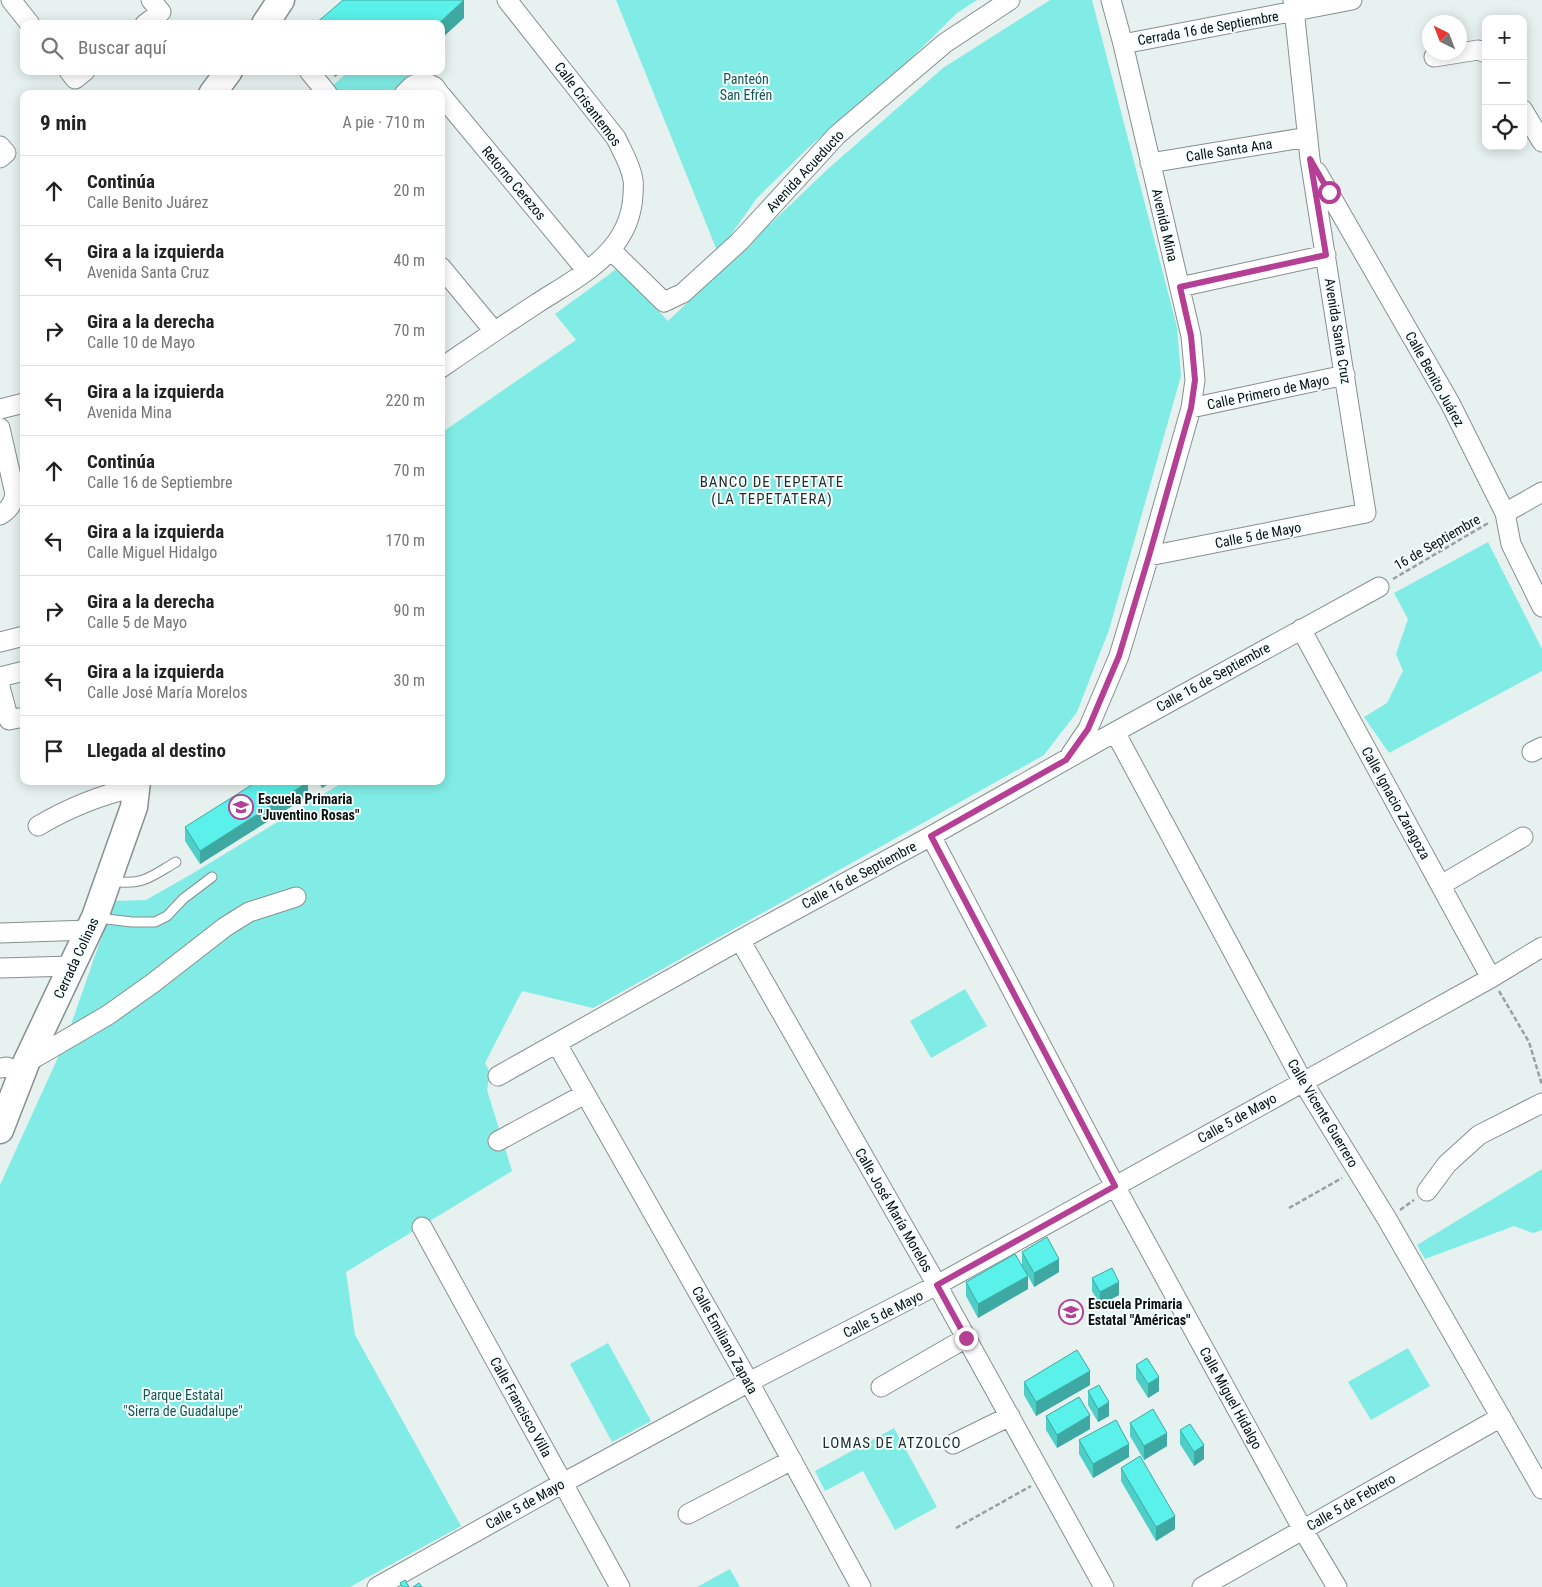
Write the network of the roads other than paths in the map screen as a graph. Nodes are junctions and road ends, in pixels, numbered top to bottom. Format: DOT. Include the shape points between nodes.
graph roads {
  1 [pos="11,0"];
  2 [pos="151,0"];
  3 [pos="507,0"];
  4 [pos="1010,0"];
  5 [pos="1111,0"];
  6 [pos="1352,0"];
  7 [pos="1294,6"];
  8 [pos="27,20"];
  9 [pos="150,20"];
  10 [pos="1123,44"];
  11 [pos="1467,52"];
  12 [pos="1482,52"];
  13 [pos="226,75"];
  14 [pos="312,75"];
  15 [pos="215,90"];
  16 [pos="325,90"];
  17 [pos="408,90"];
  18 [pos="438,90"];
  19 [pos="445,99"];
  20 [pos="1527,117"];
  21 [pos="1308,137"];
  22 [pos="1542,142"];
  23 [pos="0,146"];
  24 [pos="0,158"];
  25 [pos="1310,159"];
  26 [pos="1150,164"];
  27 [pos="611,250"];
  28 [pos="1326,255"];
  29 [pos="587,271"];
  30 [pos="445,272"];
  31 [pos="1180,287"];
  32 [pos="494,331"];
  33 [pos="445,365"];
  34 [pos="1344,375"];
  35 [pos="20,404"];
  36 [pos="0,408"];
  37 [pos="1191,408"];
  38 [pos="0,428"];
  39 [pos="1542,492"];
  40 [pos="1366,513"];
  41 [pos="1505,513"];
  42 [pos="0,515"];
  43 [pos="1149,556"];
  44 [pos="1379,587"];
  45 [pos="1542,607"];
  46 [pos="1301,629"];
  47 [pos="20,637"];
  48 [pos="0,642"];
  49 [pos="20,672"];
  50 [pos="0,677"];
  51 [pos="0,686"];
  52 [pos="20,718"];
  53 [pos="1115,732"];
  54 [pos="1066,760"];
  55 [pos="133,785"];
  56 [pos="136,785"];
  57 [pos="38,826"];
  58 [pos="931,836"];
  59 [pos="1524,837"];
  60 [pos="176,862"];
  61 [pos="212,878"];
  62 [pos="108,880"];
  63 [pos="1441,885"];
  64 [pos="296,897"];
  65 [pos="92,924"];
  66 [pos="0,933"];
  67 [pos="740,940"];
  68 [pos="1542,947"];
  69 [pos="72,966"];
  70 [pos="0,968"];
  71 [pos="1491,978"];
  72 [pos="557,1044"];
  73 [pos="16,1068"];
  74 [pos="498,1076"];
  75 [pos="1303,1082"];
  76 [pos="585,1094"];
  77 [pos="1542,1104"];
  78 [pos="0,1130"];
  79 [pos="498,1141"];
  80 [pos="1115,1186"];
  81 [pos="1427,1190"];
  82 [pos="422,1227"];
  83 [pos="937,1285"];
  84 [pos="966,1338"];
  85 [pos="749,1382"];
  86 [pos="881,1387"];
  87 [pos="1010,1416"];
  88 [pos="1501,1417"];
  89 [pos="953,1444"];
  90 [pos="792,1460"];
  91 [pos="564,1483"];
  92 [pos="1542,1490"];
  93 [pos="688,1514"];
  94 [pos="1303,1530"];
  95 [pos="381,1586"];
  96 [pos="620,1587"];
  97 [pos="861,1587"];
  98 [pos="1104,1587"];
  99 [pos="1202,1587"];
  100 [pos="1337,1587"];
  1 -- 8 [label="street"];
  2 -- 9 [label="street" via="161,12"];
  3 -- 27 [label="street, Calle Crisantemos" via="616,138 627,161 633,180 632,210 624,232"];
  4 -- 27 [label="street, Avenida Acueducto" via="946,43 837,135 740,241 683,293 664,302"];
  5 -- 10 [label="street, Avenida Mina"];
  6 -- 7 [label="street, Cerrada 16 de Septiembre"];
  7 -- 10 [label="street, Cerrada 16 de Septiembre"];
  7 -- 21 [label="street, Avenida Santa Cruz"];
  10 -- 26 [label="street, Avenida Mina"];
  11 -- 12 [label="street"];
  13 -- 15 [label="main road"];
  14 -- 16 [label="street"];
  17 -- 18 [label="street, Retorno Cerezos" via="424,81"];
  19 -- 29 [label="street, Retorno Cerezos"];
  20 -- 22 [label="street"];
  21 -- 25 [label="street, Avenida Santa Cruz"];
  21 -- 26 [label="street, Calle Santa Ana"];
  23 -- 24 [label="street" via="6,153"];
  25 -- 28 [label="street, Avenida Santa Cruz"];
  25 -- 41 [label="street, Calle Benito Juárez" via="1450,403"];
  26 -- 31 [label="street, Avenida Mina"];
  27 -- 29 [label="street, Calle Crisantemos"];
  28 -- 31 [label="street"];
  28 -- 34 [label="street, Avenida Santa Cruz"];
  29 -- 32 [label="street, Calle Crisantemos"];
  30 -- 32 [label="street"];
  31 -- 37 [label="street, Avenida Mina" via="1192,345 1195,380"];
  32 -- 33 [label="street, Calle Crisantemos"];
  34 -- 37 [label="street, Calle Primero de Mayo"];
  34 -- 40 [label="street, Avenida Santa Cruz"];
  35 -- 36 [label="street"];
  37 -- 43 [label="street, Avenida Mina"];
  38 -- 42 [label="street" via="15,494 13,504"];
  39 -- 41 [label="street"];
  40 -- 43 [label="street, Calle 5 de Mayo"];
  41 -- 45 [label="street, Calle Benito Juárez" via="1511,544"];
  43 -- 54 [label="street, Avenida Mina" via="1119,656 1088,729"];
  44 -- 46 [label="street, Calle 16 de Septiembre"];
  46 -- 53 [label="street, Calle 16 de Septiembre"];
  46 -- 63 [label="street, Calle Ignacio Zaragoza"];
  47 -- 48 [label="street"];
  49 -- 50 [label="street"];
  51 -- 52 [label="street" via="9,720"];
  53 -- 54 [label="street, Calle 16 de Septiembre"];
  53 -- 75 [label="street, Calle Vicente Guerrero"];
  54 -- 58 [label="street, Calle 16 de Septiembre"];
  55 -- 57 [label="street" via="86,801"];
  56 -- 62 [label="main road, Cerrada Colinas" via="134,807"];
  58 -- 67 [label="street, Calle 16 de Septiembre"];
  58 -- 80 [label="street, Calle Miguel Hidalgo"];
  59 -- 63 [label="street"];
  60 -- 62 [label="lane" via="140,882"];
  61 -- 65 [label="lane" via="183,899 168,916 155,922"];
  62 -- 65 [label="main road, Cerrada Colinas"];
  63 -- 71 [label="street, Calle Ignacio Zaragoza"];
  64 -- 73 [label="street" via="249,912 108,1015"];
  65 -- 66 [label="street"];
  65 -- 69 [label="main road, Cerrada Colinas"];
  67 -- 72 [label="street, Calle 16 de Septiembre"];
  67 -- 83 [label="street, Calle José María Morelos"];
  68 -- 71 [label="street, Calle 5 de Mayo"];
  69 -- 70 [label="street"];
  69 -- 73 [label="main road, Cerrada Colinas"];
  71 -- 75 [label="street, Calle 5 de Mayo"];
  72 -- 74 [label="street, Calle 16 de Septiembre"];
  72 -- 76 [label="street, Calle Emiliano Zapata"];
  73 -- 78 [label="main road, Cerrada Colinas"];
  75 -- 80 [label="street, Calle 5 de Mayo"];
  75 -- 88 [label="street, Calle Vicente Guerrero" via="1387,1219"];
  76 -- 79 [label="street"];
  76 -- 85 [label="street, Calle Emiliano Zapata"];
  77 -- 81 [label="street" via="1479,1135 1447,1164"];
  80 -- 83 [label="street, Calle 5 de Mayo"];
  80 -- 94 [label="street, Calle Miguel Hidalgo"];
  82 -- 91 [label="street, Calle Francisco Villa"];
  83 -- 84 [label="street, Calle José María Morelos"];
  83 -- 85 [label="street, Calle 5 de Mayo"];
  84 -- 86 [label="street"];
  84 -- 87 [label="street, Calle José María Morelos"];
  85 -- 90 [label="street, Calle Emiliano Zapata"];
  85 -- 91 [label="street, Calle 5 de Mayo"];
  87 -- 89 [label="street"];
  87 -- 98 [label="street, Calle José María Morelos"];
  88 -- 92 [label="street, Calle Vicente Guerrero"];
  88 -- 94 [label="street, Calle 5 de Febrero"];
  90 -- 93 [label="street"];
  90 -- 97 [label="street, Calle Emiliano Zapata"];
  91 -- 95 [label="street, Calle 5 de Mayo"];
  91 -- 96 [label="street, Calle Francisco Villa"];
  94 -- 99 [label="street, Calle 5 de Febrero"];
  94 -- 100 [label="street, Calle Miguel Hidalgo"];
}
